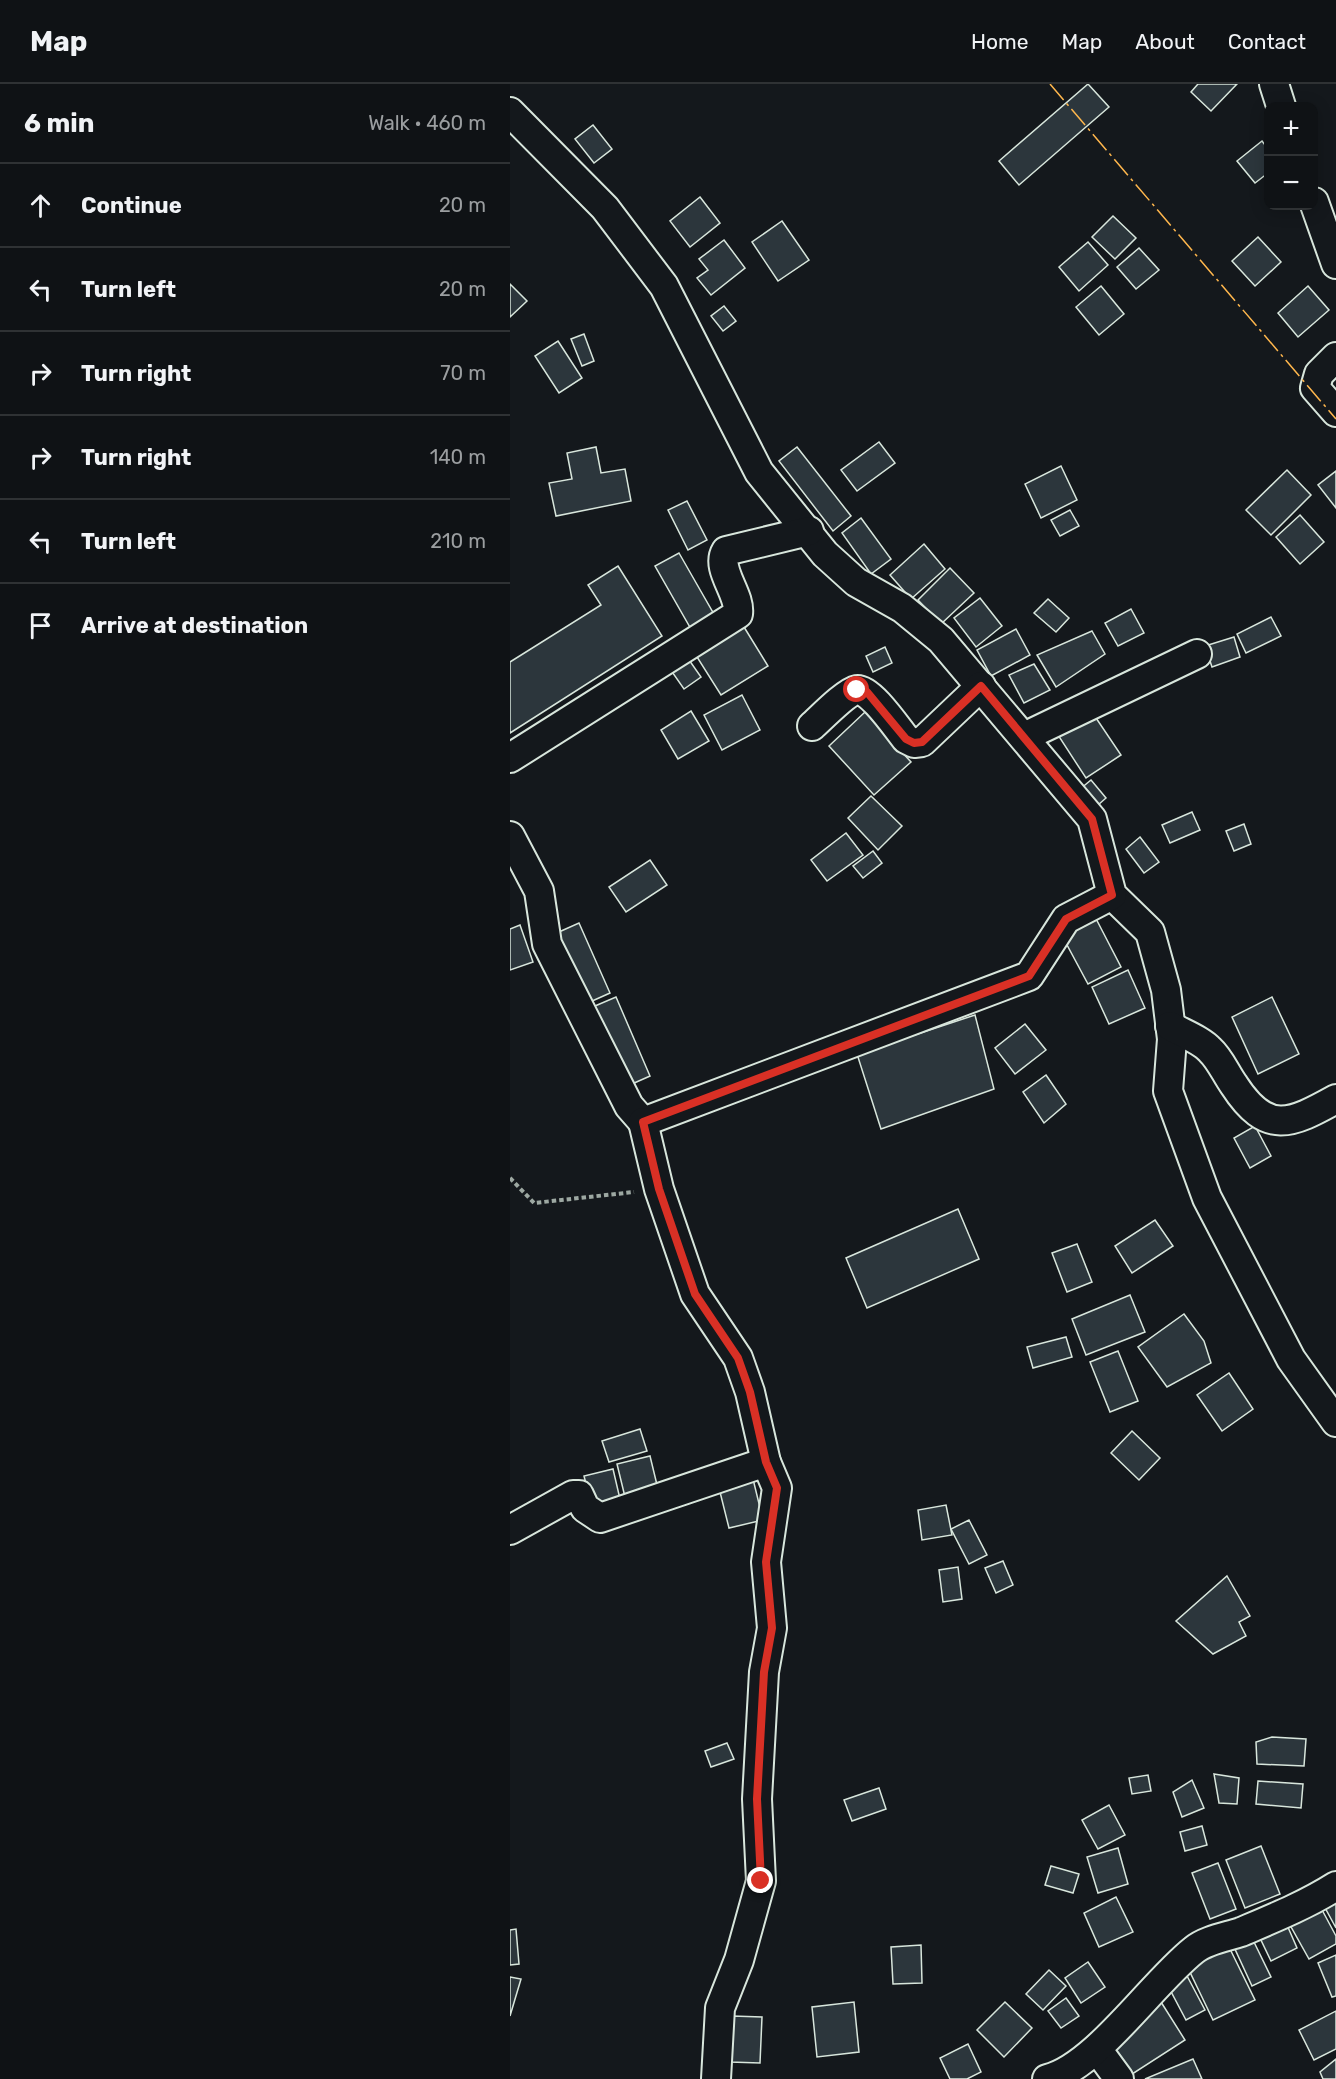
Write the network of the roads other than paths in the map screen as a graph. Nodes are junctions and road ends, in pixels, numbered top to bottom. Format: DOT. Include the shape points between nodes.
graph roads {
  1 [pos="1274,84"];
  2 [pos="1280,102"];
  3 [pos="510,112"];
  4 [pos="1317,210"];
  5 [pos="1336,264"];
  6 [pos="1336,357"];
  7 [pos="1336,412"];
  8 [pos="809,531"];
  9 [pos="1197,654"];
  10 [pos="981,686"];
  11 [pos="812,726"];
  12 [pos="1024,737"];
  13 [pos="510,758"];
  14 [pos="510,836"];
  15 [pos="1112,895"];
  16 [pos="1171,1032"];
  17 [pos="1336,1099"];
  18 [pos="643,1122"];
  19 [pos="1336,1422"];
  20 [pos="766,1462"];
  21 [pos="510,1530"];
  22 [pos="1336,1886"];
  23 [pos="1097,2049"];
  24 [pos="716,2079"];
  25 [pos="1047,2079"];
  26 [pos="1119,2079"];
  1 -- 2 [label="street"];
  3 -- 8 [label="street" via="605,208 664,286 759,472"];
  4 -- 5 [label="street"];
  6 -- 7 [label="street" via="1319,374 1315,388"];
  8 -- 10 [label="street" via="825,554 856,582 902,608 941,640"];
  8 -- 13 [label="street" via="726,551 723,563 738,614"];
  9 -- 12 [label="street"];
  10 -- 11 [label="street" via="922,742 906,739 867,692 857,690"];
  10 -- 12 [label="street"];
  12 -- 15 [label="street" via="1092,819"];
  14 -- 18 [label="street" via="539,891 547,944 629,1106"];
  15 -- 16 [label="street" via="1150,932 1166,990"];
  15 -- 18 [label="street" via="1066,919 1029,976"];
  16 -- 17 [label="street" via="1210,1049 1237,1091 1258,1114 1283,1122 1299,1119"];
  16 -- 19 [label="street" via="1168,1091 1208,1198 1291,1359"];
  18 -- 20 [label="street" via="659,1189 695,1294 738,1358"];
  20 -- 21 [label="street" via="600,1518 585,1509 579,1495 573,1495"];
  20 -- 24 [label="street" via="777,1488 766,1562 772,1628 764,1672 757,1799 761,1881 739,1960 720,2008"];
  22 -- 23 [label="street" via="1289,1912 1197,1947 1168,1971"];
  23 -- 25 [label="street"];
  23 -- 26 [label="street"];
}
